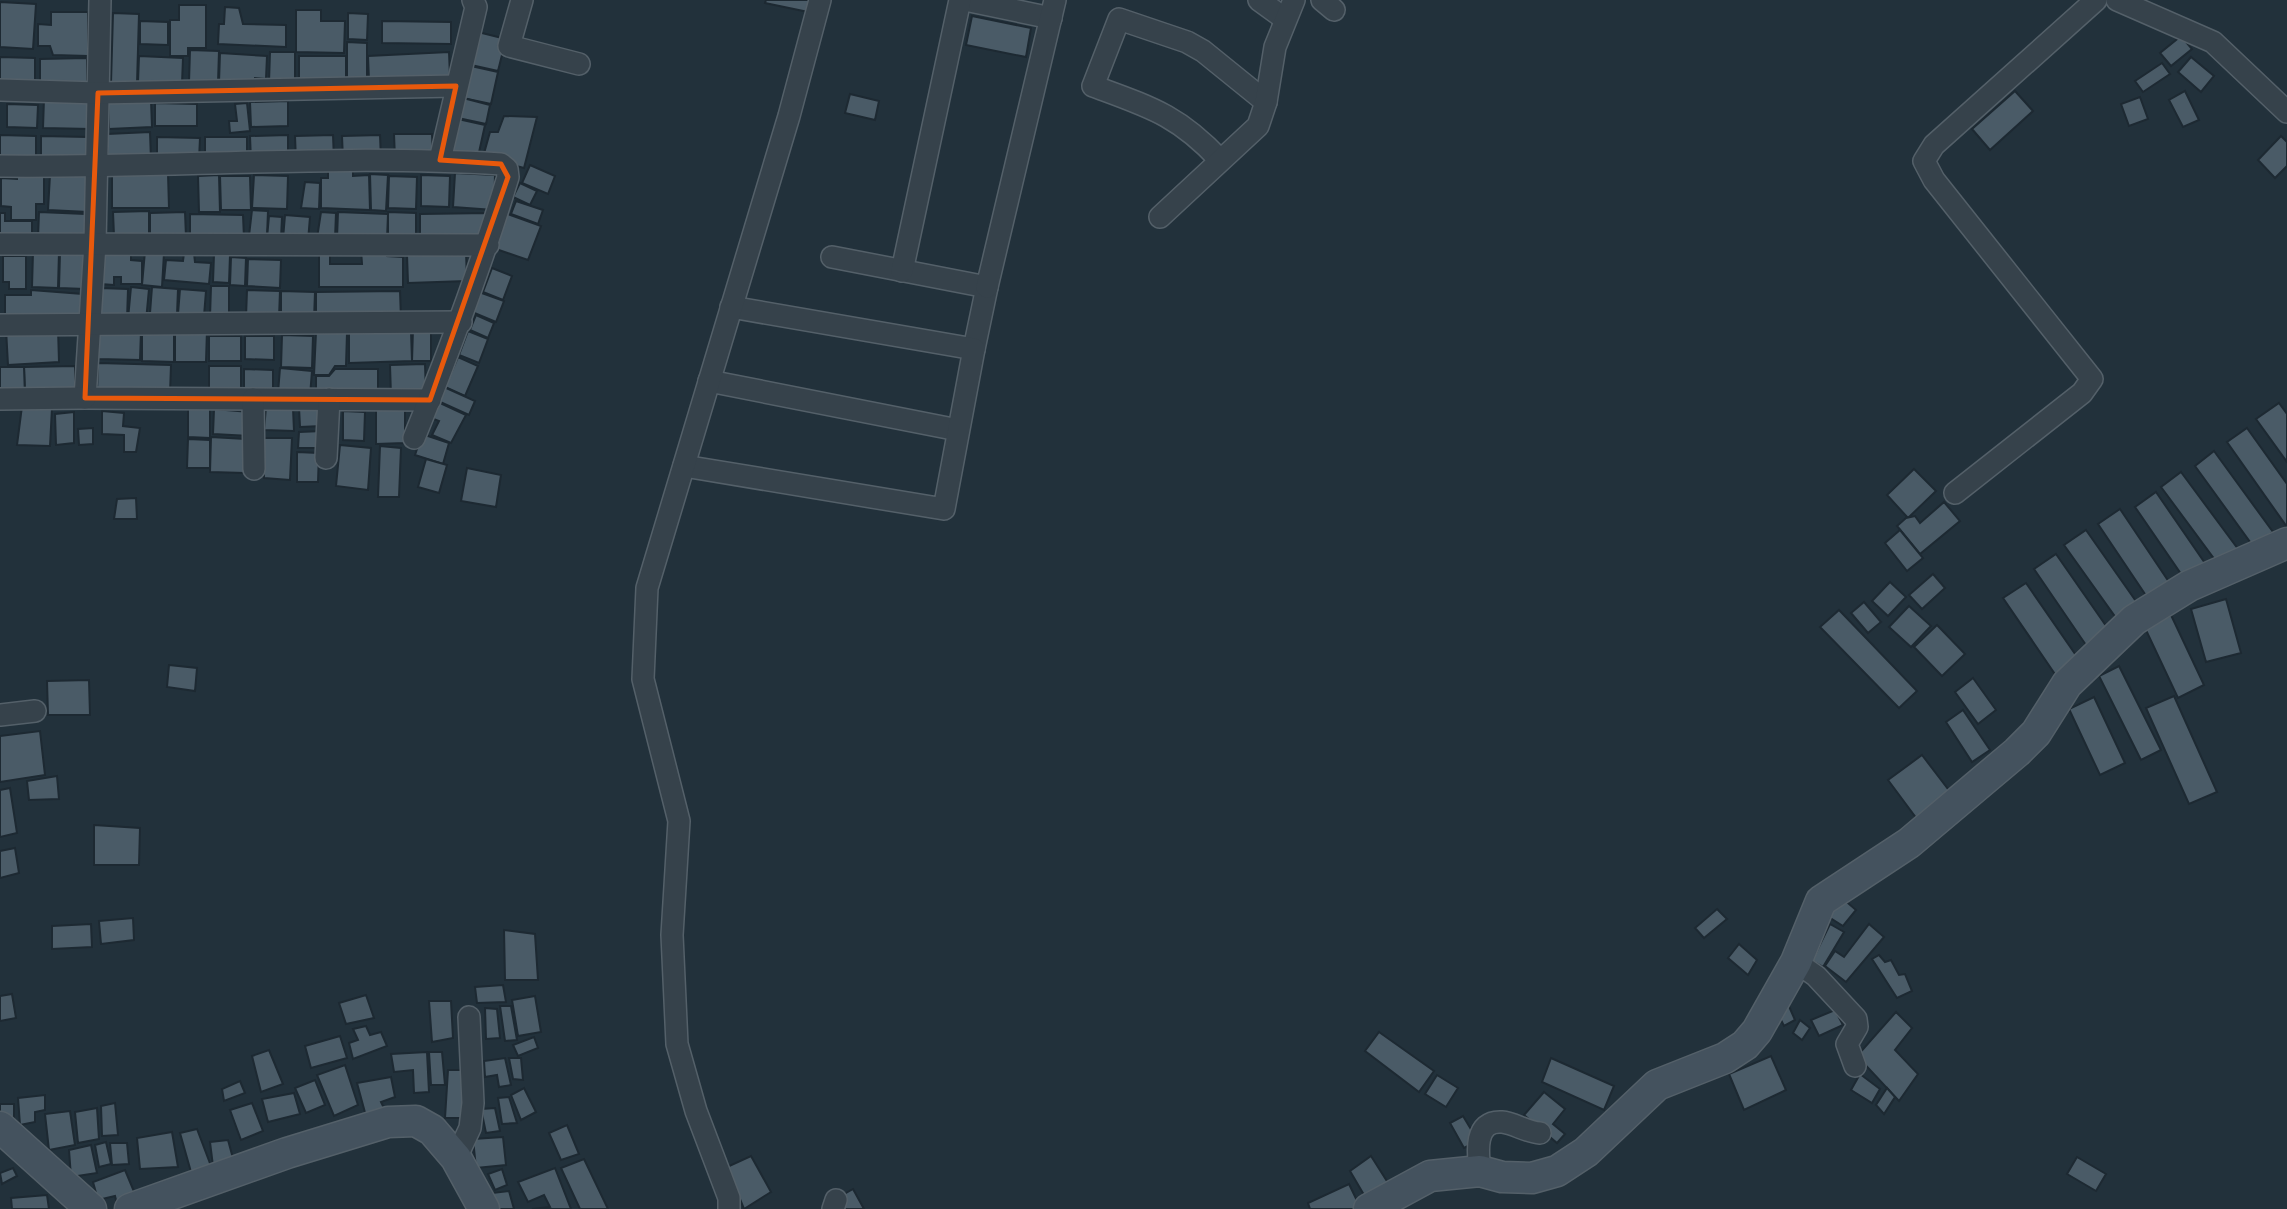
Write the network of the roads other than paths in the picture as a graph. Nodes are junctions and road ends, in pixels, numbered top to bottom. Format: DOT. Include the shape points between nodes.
graph roads {
  1 [pos="100,0"];
  2 [pos="474,0"];
  3 [pos="522,0"];
  4 [pos="820,0"];
  5 [pos="962,0"];
  6 [pos="1259,0"];
  7 [pos="2096,0"];
  8 [pos="2117,0"];
  9 [pos="1054,9"];
  10 [pos="1289,10"];
  11 [pos="579,64"];
  12 [pos="456,86"];
  13 [pos="0,90"];
  14 [pos="97,93"];
  15 [pos="1266,103"];
  16 [pos="2287,112"];
  17 [pos="440,160"];
  18 [pos="1220,160"];
  19 [pos="0,166"];
  20 [pos="95,167"];
  21 [pos="1160,217"];
  22 [pos="0,244"];
  23 [pos="96,244"];
  24 [pos="488,246"];
  25 [pos="832,257"];
  26 [pos="902,271"];
  27 [pos="987,287"];
  28 [pos="731,307"];
  29 [pos="461,322"];
  30 [pos="90,323"];
  31 [pos="0,325"];
  32 [pos="974,349"];
  33 [pos="709,381"];
  34 [pos="85,398"];
  35 [pos="0,399"];
  36 [pos="253,399"];
  37 [pos="329,399"];
  38 [pos="430,400"];
  39 [pos="958,430"];
  40 [pos="414,438"];
  41 [pos="326,458"];
  42 [pos="684,466"];
  43 [pos="254,469"];
  44 [pos="1955,494"];
  45 [pos="2287,543"];
  46 [pos="36,711"];
  47 [pos="0,715"];
  48 [pos="1796,962"];
  49 [pos="469,1017"];
  50 [pos="1855,1066"];
  51 [pos="0,1127"];
  52 [pos="1540,1133"];
  53 [pos="456,1158"];
  54 [pos="1480,1171"];
  55 [pos="92,1209"];
  56 [pos="130,1209"];
  57 [pos="485,1209"];
  58 [pos="729,1209"];
  59 [pos="1369,1209"];
  1 -- 14 [label="street"];
  2 -- 12 [label="street"];
  3 -- 11 [label="street" via="509,46"];
  4 -- 28 [label="street"];
  5 -- 9 [label="street"];
  5 -- 26 [label="street"];
  6 -- 10 [label="street"];
  7 -- 44 [label="street" via="1934,145 1924,161 1934,180 2092,379 2082,393"];
  8 -- 16 [label="street" via="2213,42"];
  9 -- 27 [label="street"];
  10 -- 15 [label="street" via="1275,47"];
  12 -- 14 [label="street"];
  12 -- 17 [label="street"];
  13 -- 14 [label="street"];
  14 -- 20 [label="street"];
  15 -- 18 [label="street" via="1258,125"];
  15 -- 18 [label="street" via="1203,51 1119,19 1093,86 1188,127"];
  17 -- 20 [label="street"];
  17 -- 24 [label="street" via="501,164 508,169"];
  18 -- 21 [label="street"];
  19 -- 20 [label="street"];
  20 -- 23 [label="street"];
  22 -- 23 [label="street"];
  23 -- 24 [label="street"];
  23 -- 30 [label="street"];
  24 -- 29 [label="street"];
  25 -- 26 [label="street"];
  26 -- 27 [label="street"];
  27 -- 32 [label="street"];
  28 -- 32 [label="street"];
  28 -- 33 [label="street"];
  29 -- 30 [label="street"];
  29 -- 38 [label="street"];
  30 -- 31 [label="street"];
  30 -- 34 [label="street"];
  32 -- 39 [label="street"];
  33 -- 39 [label="street"];
  33 -- 42 [label="street"];
  34 -- 35 [label="street"];
  34 -- 36 [label="street"];
  36 -- 37 [label="street"];
  36 -- 43 [label="street"];
  37 -- 38 [label="street"];
  37 -- 41 [label="street"];
  38 -- 40 [label="street"];
  39 -- 42 [label="street" via="944,509"];
  42 -- 58 [label="street" via="648,588 643,679 679,821 672,935 677,1044"];
  45 -- 48 [label="street" via="2189,586 2134,620 2067,684 2036,733 2017,752 1909,843 1821,901"];
  46 -- 47 [label="street"];
  48 -- 50 [label="street" via="1816,976 1856,1019 1857,1027 1847,1044"];
  48 -- 54 [label="street" via="1745,1045 1725,1058 1657,1085 1586,1152 1558,1171 1532,1178"];
  49 -- 53 [label="street" via="473,1102 470,1128"];
  51 -- 55 [label="street"];
  52 -- 54 [label="street" via="1501,1122 1490,1125 1476,1145"];
  53 -- 56 [label="street" via="432,1130 416,1121 388,1122"];
  53 -- 57 [label="street"];
  54 -- 59 [label="street" via="1430,1176"];
}
